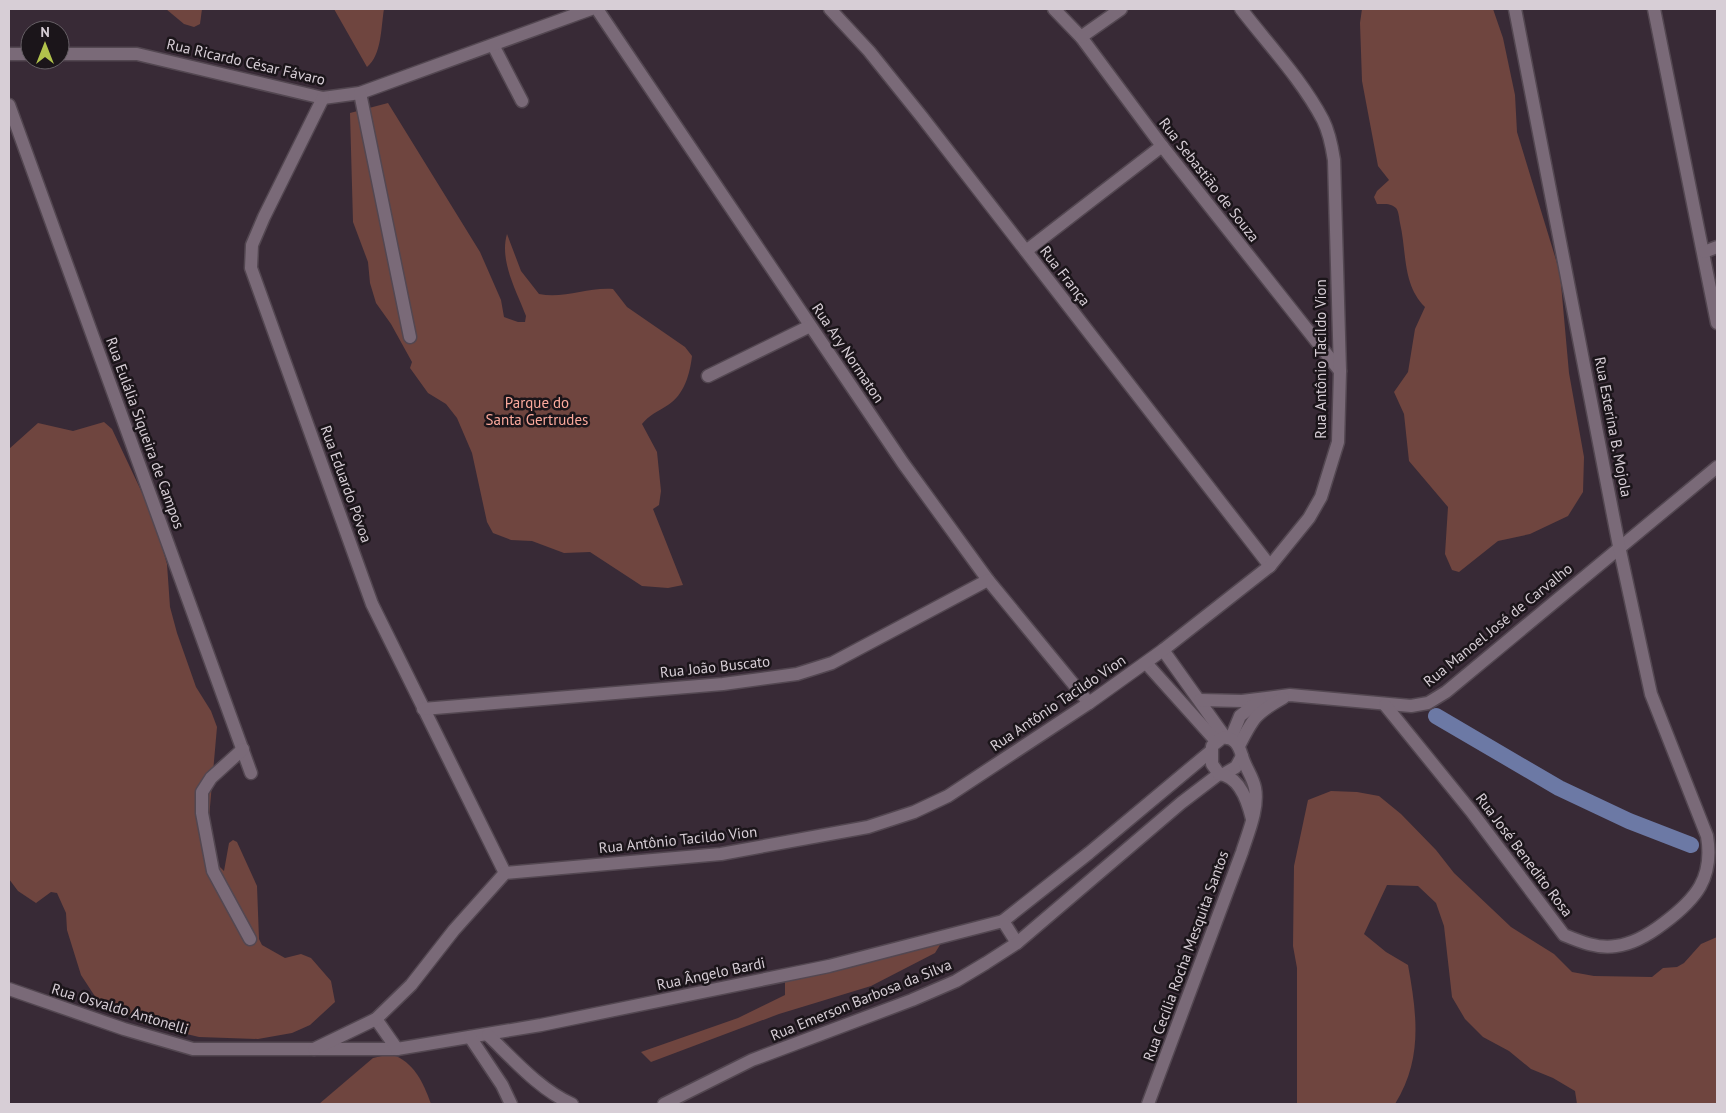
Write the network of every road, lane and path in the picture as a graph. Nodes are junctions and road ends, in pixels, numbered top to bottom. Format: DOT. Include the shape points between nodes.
graph roads {
  1 [pos="591,9"];
  2 [pos="597,9"];
  3 [pos="830,9"];
  4 [pos="1054,9"];
  5 [pos="1121,9"];
  6 [pos="1241,9"];
  7 [pos="1514,9"];
  8 [pos="1654,9"];
  9 [pos="1080,37"];
  10 [pos="492,45"];
  11 [pos="70,54"];
  12 [pos="360,94"];
  13 [pos="323,98"];
  14 [pos="522,101"];
  15 [pos="9,105"];
  16 [pos="1162,146"];
  17 [pos="1717,247"];
  18 [pos="1026,251"];
  19 [pos="1704,252"];
  20 [pos="1717,323"];
  21 [pos="810,326"];
  22 [pos="410,337"];
  23 [pos="1340,371"];
  24 [pos="708,376"];
  25 [pos="1717,467"];
  26 [pos="1619,546"];
  27 [pos="1270,566"];
  28 [pos="988,580"];
  29 [pos="1164,650"];
  30 [pos="1146,663"];
  31 [pos="1290,695"];
  32 [pos="1262,698"];
  33 [pos="1200,700"];
  34 [pos="1089,703"];
  35 [pos="1386,705"];
  36 [pos="423,709"];
  37 [pos="1227,745"];
  38 [pos="243,749"];
  39 [pos="251,773"];
  40 [pos="1222,774"];
  41 [pos="1252,819"];
  42 [pos="1711,852"];
  43 [pos="505,873"];
  44 [pos="1003,921"];
  45 [pos="250,939"];
  46 [pos="1017,943"];
  47 [pos="9,989"];
  48 [pos="376,1019"];
  49 [pos="488,1035"];
  50 [pos="470,1037"];
  51 [pos="314,1050"];
  52 [pos="396,1050"];
  53 [pos="511,1104"];
  54 [pos="572,1104"];
  55 [pos="664,1104"];
  56 [pos="1148,1104"];
  1 -- 10 [label="street, Rua Ricardo César Fávaro"];
  2 -- 21 [label="street, Rua Ary Normaton"];
  3 -- 18 [label="street, Rua França" via="869,51"];
  4 -- 9 [label="street, Rua Sebastião de Souza"];
  5 -- 9 [label="street"];
  6 -- 23 [label="street, Rua Antônio Tacildo Vion" via="1302,88 1323,120 1330,140 1334,160"];
  7 -- 26 [label="street, Rua Esterina B. Mojola"];
  8 -- 19 [label="street"];
  9 -- 16 [label="street, Rua Sebastião de Souza"];
  10 -- 12 [label="street, Rua Ricardo César Fávaro"];
  10 -- 14 [label="street"];
  11 -- 13 [label="street, Rua Ricardo César Fávaro" via="137,54"];
  12 -- 13 [label="street, Rua Ricardo César Fávaro"];
  12 -- 22 [label="street"];
  13 -- 36 [label="street, Rua Eduardo Póvoa" via="252,245 251,268 372,604"];
  15 -- 38 [label="street, Rua Eulália Siqueira de Campos"];
  16 -- 18 [label="street"];
  16 -- 23 [label="street, Rua Sebastião de Souza"];
  17 -- 19 [label="street"];
  18 -- 27 [label="street, Rua França"];
  19 -- 20 [label="street"];
  21 -- 24 [label="street"];
  21 -- 28 [label="street, Rua Ary Normaton"];
  23 -- 27 [label="street, Rua Antônio Tacildo Vion" via="1338,442 1330,476 1322,498 1309,518"];
  25 -- 26 [label="street, Rua Manoel José de Carvalho"];
  26 -- 35 [label="street, Rua Manoel José de Carvalho" via="1446,692 1428,703"];
  26 -- 42 [label="street, Rua Esterina B. Mojola" via="1651,694"];
  27 -- 29 [label="street, Rua Antônio Tacildo Vion"];
  28 -- 34 [label="street, Rua Ary Normaton"];
  28 -- 36 [label="street, Rua João Buscato" via="832,664 797,674 723,684"];
  29 -- 30 [label="street, Rua Antônio Tacildo Vion"];
  29 -- 33 [label="street"];
  30 -- 34 [label="street, Rua Antônio Tacildo Vion"];
  30 -- 37 [label="street"];
  31 -- 32 [label="street, Rua Manoel José de Carvalho"];
  31 -- 35 [label="street, Rua Manoel José de Carvalho"];
  31 -- 37 [label="street" via="1261,711"];
  32 -- 33 [label="street, Rua Manoel José de Carvalho"];
  32 -- 37 [label="street" via="1240,716"];
  33 -- 37 [label="street"];
  34 -- 43 [label="street, Rua Antônio Tacildo Vion" via="948,796 914,812 868,827 721,854"];
  35 -- 42 [label="street, Rua José Benedito Rosa" via="1564,935 1588,945 1617,946 1649,934 1687,906 1705,876"];
  36 -- 43 [label="street, Rua Eduardo Póvoa"];
  37 -- 40 [label="street" via="1212,764"];
  37 -- 40 [label="street, Rua Emerson Barbosa da Silva" via="1236,767"];
  37 -- 41 [label="street, Rua Cecília Rocha Mesquita Santos" via="1255,788"];
  37 -- 44 [label="street"];
  38 -- 39 [label="street, Rua Eulália Siqueira de Campos"];
  38 -- 45 [label="street" via="211,778 202,792 202,813 213,871"];
  40 -- 41 [label="street" via="1244,793"];
  40 -- 46 [label="street, Rua Emerson Barbosa da Silva" via="1181,803"];
  41 -- 56 [label="street, Rua Cecília Rocha Mesquita Santos"];
  43 -- 48 [label="street" via="411,985"];
  44 -- 46 [label="street"];
  44 -- 49 [label="street, Rua Ângelo Bardi" via="829,966"];
  46 -- 55 [label="street, Rua Emerson Barbosa da Silva" via="956,981 752,1060"];
  47 -- 51 [label="street, Rua Osvaldo Antonelli" via="193,1049"];
  48 -- 51 [label="street"];
  48 -- 52 [label="street"];
  49 -- 50 [label="street, Rua Ângelo Bardi"];
  49 -- 54 [label="street" via="531,1075"];
  50 -- 52 [label="street, Rua Ângelo Bardi"];
  50 -- 53 [label="street"];
  51 -- 52 [label="street, Rua Ângelo Bardi"];
}
